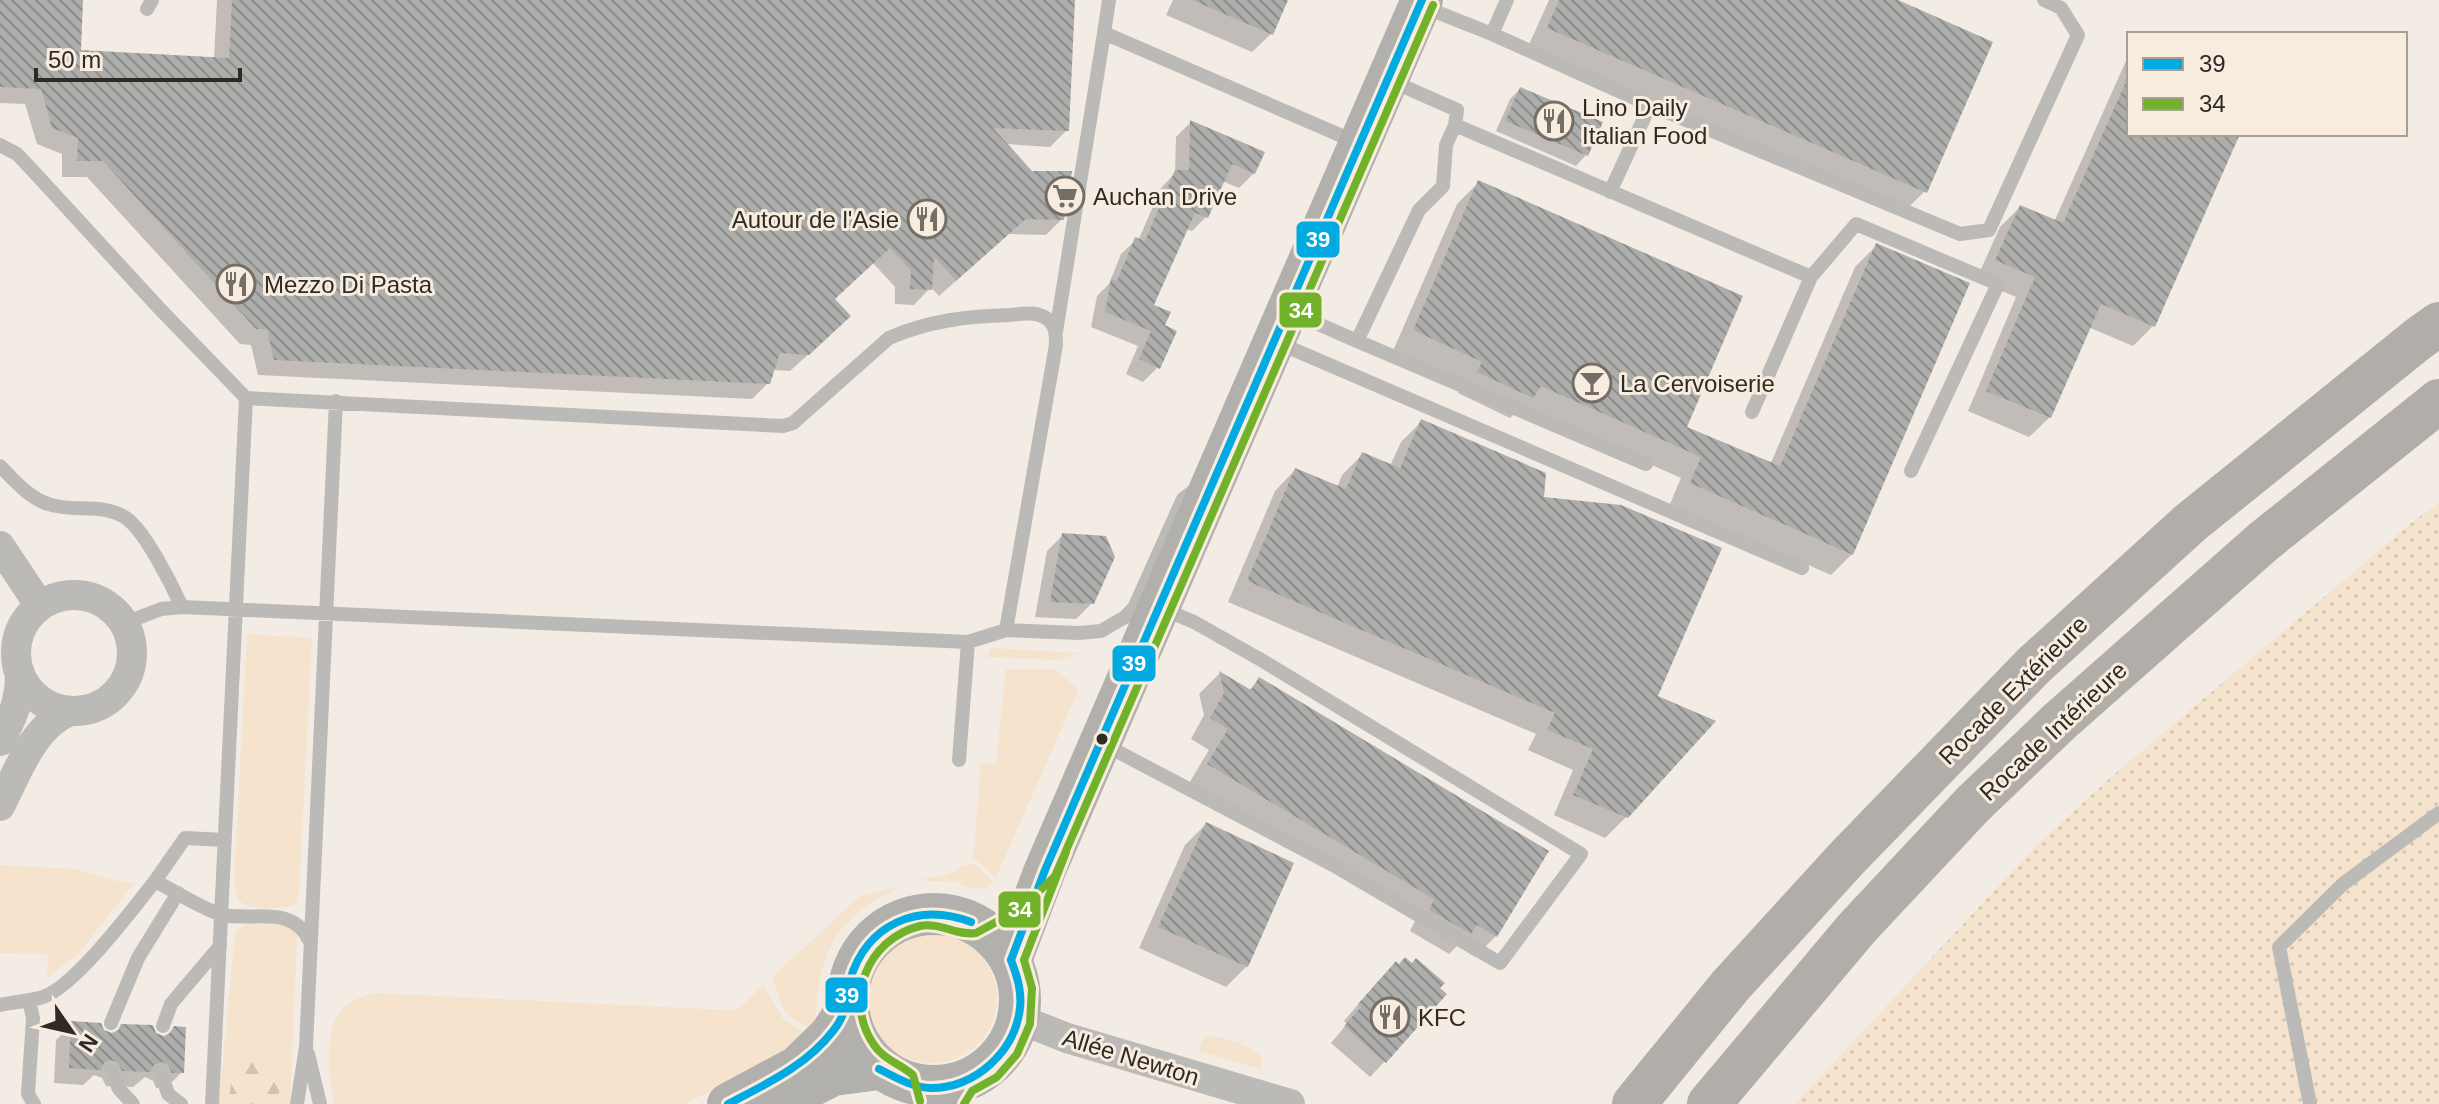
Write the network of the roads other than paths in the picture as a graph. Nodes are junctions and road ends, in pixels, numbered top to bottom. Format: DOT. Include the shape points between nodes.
graph roads {
  1 [pos="1109,0"];
  2 [pos="1507,0"];
  3 [pos="2044,0"];
  4 [pos="1421,2"];
  5 [pos="1104,33"];
  6 [pos="1492,34"];
  7 [pos="1387,80"];
  8 [pos="1650,105"];
  9 [pos="1455,125"];
  10 [pos="1360,144"];
  11 [pos="0,145"];
  12 [pos="1610,192"];
  13 [pos="1811,277"];
  14 [pos="2439,324"];
  15 [pos="1280,326"];
  16 [pos="1056,332"];
  17 [pos="1357,341"];
  18 [pos="246,398"];
  19 [pos="336,401"];
  20 [pos="2439,401"];
  21 [pos="1752,412"];
  22 [pos="1646,464"];
  23 [pos="0,466"];
  24 [pos="1911,471"];
  25 [pos="1216,474"];
  26 [pos="0,546"];
  27 [pos="1802,568"];
  28 [pos="40,606"];
  29 [pos="182,607"];
  30 [pos="1159,607"];
  31 [pos="236,608"];
  32 [pos="326,612"];
  33 [pos="125,623"];
  34 [pos="1006,630"];
  35 [pos="968,642"];
  36 [pos="20,673"];
  37 [pos="70,711"];
  38 [pos="0,741"];
  39 [pos="1100,743"];
  40 [pos="959,760"];
  41 [pos="0,806"];
  42 [pos="2439,813"];
  43 [pos="225,840"];
  44 [pos="1045,870"];
  45 [pos="155,881"];
  46 [pos="178,893"];
  47 [pos="221,915"];
  48 [pos="971,922"];
  49 [pos="310,944"];
  50 [pos="220,945"];
  51 [pos="1011,960"];
  52 [pos="29,1000"];
  53 [pos="0,1005"];
  54 [pos="847,1009"];
  55 [pos="1019,1019"];
  56 [pos="111,1023"];
  57 [pos="163,1026"];
  58 [pos="306,1047"];
  59 [pos="111,1070"];
  60 [pos="161,1072"];
  61 [pos="897,1085"];
  62 [pos="957,1093"];
  63 [pos="34,1104"];
  64 [pos="133,1104"];
  65 [pos="181,1104"];
  66 [pos="212,1104"];
  67 [pos="297,1104"];
  68 [pos="320,1104"];
  69 [pos="728,1104"];
  70 [pos="775,1104"];
  71 [pos="1290,1104"];
  72 [pos="1634,1104"];
  73 [pos="1709,1104"];
  74 [pos="2310,1104"];
  1 -- 5 [label="lane"];
  2 -- 6 [label="lane"];
  3 -- 8 [label="lane" via="2061,8 2078,35 1989,230 1960,234"];
  4 -- 6 [label="lane"];
  4 -- 7 [label="street"];
  5 -- 10 [label="lane"];
  5 -- 16 [label="lane"];
  6 -- 8 [label="lane"];
  7 -- 9 [label="lane" via="1457,110"];
  7 -- 10 [label="street"];
  8 -- 12 [label="lane"];
  9 -- 12 [label="lane"];
  9 -- 17 [label="lane" via="1446,145 1443,186 1419,210"];
  10 -- 15 [label="street"];
  11 -- 18 [label="lane" via="17,154"];
  12 -- 13 [label="lane"];
  13 -- 21 [label="lane"];
  13 -- 24 [label="lane" via="1856,224 1998,284"];
  14 -- 72 [label="highway, Rocade Extérieure" via="2190,523 2033,666 1742,973"];
  15 -- 17 [label="lane"];
  15 -- 25 [label="street"];
  15 -- 27 [label="lane"];
  16 -- 19 [label="lane" via="1037,314 981,315 908,330 889,338 793,423 783,426"];
  16 -- 34 [label="lane"];
  17 -- 22 [label="lane"];
  18 -- 19 [label="lane"];
  18 -- 31 [label="lane"];
  19 -- 32 [label="lane"];
  20 -- 73 [label="highway, Rocade Intérieure" via="2264,541 1973,804 1857,928"];
  23 -- 29 [label="lane" via="48,504 104,510 130,520"];
  25 -- 30 [label="street"];
  25 -- 34 [label="lane" via="1183,499 1134,608 1125,617 1101,631"];
  26 -- 28 [label="street"];
  28 -- 33 [label="street" via="76,594 96,598"];
  28 -- 36 [label="street" via="19,636"];
  29 -- 31 [label="lane"];
  29 -- 33 [label="lane"];
  30 -- 39 [label="street"];
  30 -- 39 [label="lane" via="1263,661 1581,854 1500,963 1333,865"];
  31 -- 32 [label="lane"];
  31 -- 43 [label="lane"];
  32 -- 35 [label="lane"];
  32 -- 49 [label="lane"];
  33 -- 37 [label="street" via="133,658 128,676 104,703"];
  34 -- 35 [label="lane"];
  35 -- 40 [label="lane"];
  36 -- 37 [label="street" via="39,699"];
  36 -- 38 [label="street" via="20,694"];
  37 -- 41 [label="street" via="41,730"];
  39 -- 44 [label="street"];
  42 -- 74 [label="lane" via="2343,884 2279,947"];
  43 -- 45 [label="lane" via="185,838"];
  43 -- 47 [label="lane"];
  44 -- 48 [label="street" via="1011,901"];
  44 -- 51 [label="street"];
  45 -- 46 [label="lane"];
  45 -- 52 [label="lane" via="70,979"];
  46 -- 47 [label="lane"];
  46 -- 56 [label="lane" via="138,958"];
  47 -- 49 [label="lane" via="290,919 302,926"];
  47 -- 50 [label="lane"];
  48 -- 51 [label="street" via="993,936"];
  48 -- 54 [label="street" via="946,914 919,914 895,922 857,958"];
  49 -- 58 [label="lane"];
  50 -- 57 [label="lane" via="171,1004"];
  50 -- 66 [label="lane"];
  51 -- 55 [label="street" via="1020,989"];
  52 -- 53 [label="lane"];
  52 -- 63 [label="lane" via="33,1018 28,1094"];
  54 -- 61 [label="street" via="863,1052"];
  54 -- 69 [label="street" via="830,1035 797,1067"];
  55 -- 62 [label="street" via="1008,1046"];
  55 -- 71 [label="street, Allée Newton"];
  58 -- 67 [label="lane"];
  58 -- 68 [label="lane"];
  59 -- 64 [label="lane"];
  60 -- 65 [label="lane" via="168,1094"];
  61 -- 62 [label="street" via="947,1087"];
  61 -- 70 [label="street" via="833,1075"];
}
